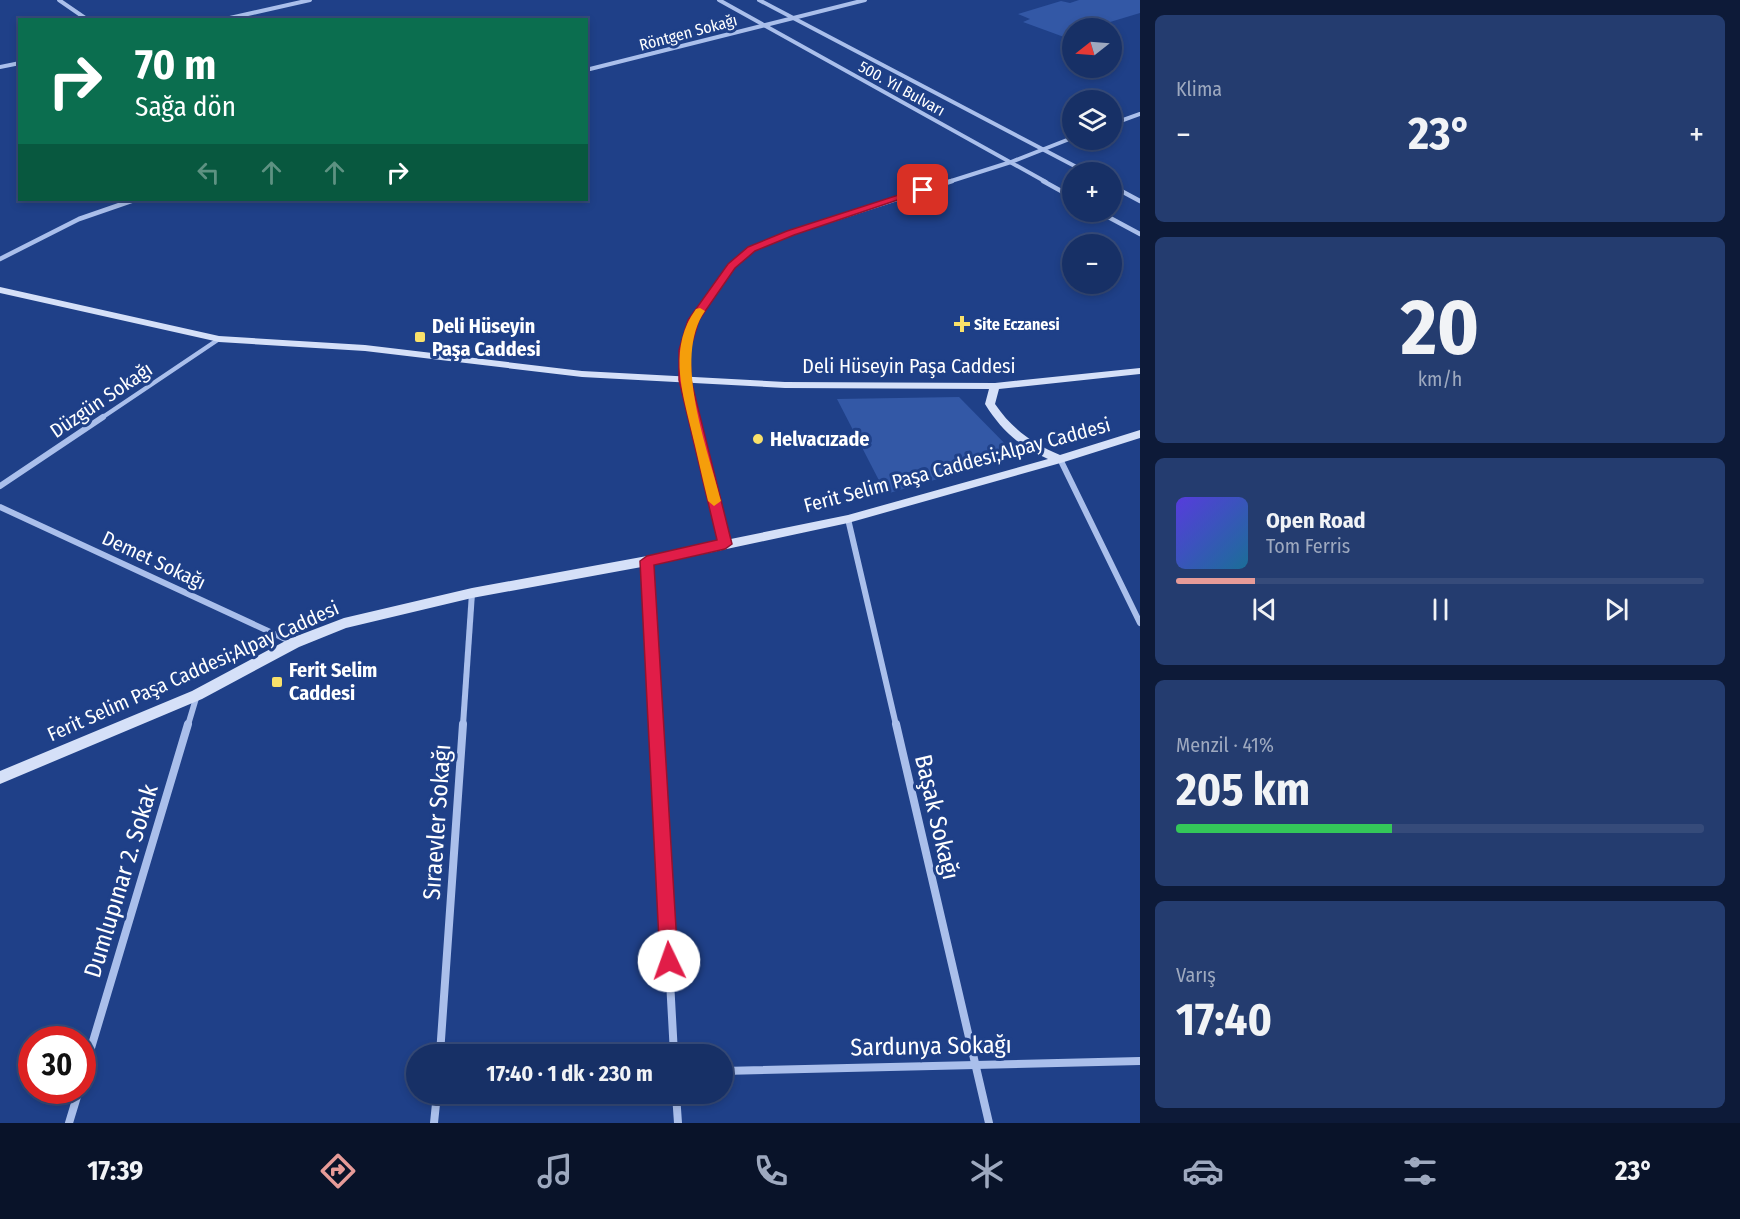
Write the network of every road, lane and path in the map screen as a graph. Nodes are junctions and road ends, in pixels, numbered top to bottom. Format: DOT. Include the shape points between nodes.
graph roads {
  1 [pos="59,0"];
  2 [pos="310,0"];
  3 [pos="719,0"];
  4 [pos="759,0"];
  5 [pos="865,0"];
  6 [pos="792,17"];
  7 [pos="85,18"];
  8 [pos="230,18"];
  9 [pos="763,25"];
  10 [pos="18,63"];
  11 [pos="0,67"];
  12 [pos="588,69"];
  13 [pos="1140,114"];
  14 [pos="1122,120"];
  15 [pos="1062,142"];
  16 [pos="1042,150"];
  17 [pos="1011,162"];
  18 [pos="1066,162"];
  19 [pos="1062,190"];
  20 [pos="1122,191"];
  21 [pos="131,201"];
  22 [pos="1140,201"];
  23 [pos="1118,222"];
  24 [pos="1140,234"];
  25 [pos="0,259"];
  26 [pos="0,290"];
  27 [pos="219,339"];
  28 [pos="1140,371"];
  29 [pos="685,380"];
  30 [pos="995,386"];
  31 [pos="1140,434"];
  32 [pos="1060,459"];
  33 [pos="0,486"];
  34 [pos="0,507"];
  35 [pos="848,519"];
  36 [pos="725,544"];
  37 [pos="647,561"];
  38 [pos="472,593"];
  39 [pos="1140,623"];
  40 [pos="294,643"];
  41 [pos="197,695"];
  42 [pos="0,778"];
  43 [pos="96,1031"];
  44 [pos="441,1044"];
  45 [pos="673,1044"];
  46 [pos="1140,1061"];
  47 [pos="975,1065"];
  48 [pos="733,1071"];
  49 [pos="75,1104"];
  50 [pos="436,1104"];
  51 [pos="677,1104"];
  52 [pos="69,1123"];
  53 [pos="434,1123"];
  54 [pos="678,1123"];
  55 [pos="989,1123"];
  1 -- 7 [label="street"];
  2 -- 8 [label="street"];
  3 -- 9 [label="street, 500. Yıl Bulvarı"];
  4 -- 6 [label="street, 500. Yıl Bulvarı"];
  5 -- 6 [label="street, Röntgen Sokağı"];
  6 -- 9 [label="street, Röntgen Sokağı"];
  6 -- 16 [label="street, 500. Yıl Bulvarı"];
  9 -- 12 [label="street, Röntgen Sokağı"];
  9 -- 17 [label="street, 500. Yıl Bulvarı"];
  10 -- 11 [label="street"];
  13 -- 14 [label="street"];
  15 -- 16 [label="street"];
  16 -- 17 [label="street"];
  16 -- 18 [label="street, 500. Yıl Bulvarı"];
  17 -- 19 [label="street, 500. Yıl Bulvarı"];
  17 -- 29 [label="street" via="752,249 732,266 694,320 685,350"];
  20 -- 22 [label="street"];
  21 -- 25 [label="street" via="79,219"];
  23 -- 24 [label="street"];
  26 -- 27 [label="main road, Deli Hüseyin Paşa Caddesi"];
  27 -- 29 [label="main road, Deli Hüseyin Paşa Caddesi" via="365,348 582,374"];
  27 -- 33 [label="street, Düzgün Sokağı"];
  28 -- 30 [label="main road, Deli Hüseyin Paşa Caddesi"];
  29 -- 30 [label="main road, Deli Hüseyin Paşa Caddesi" via="784,385"];
  29 -- 36 [label="street"];
  30 -- 32 [label="main road" via="990,404 997,417 1033,449"];
  31 -- 32 [label="main road, Ferit Selim Paşa Caddesi;Alpay Caddesi"];
  32 -- 35 [label="main road, Ferit Selim Paşa Caddesi;Alpay Caddesi"];
  32 -- 39 [label="street"];
  34 -- 40 [label="street, Demet Sokağı"];
  35 -- 36 [label="main road, Ferit Selim Paşa Caddesi;Alpay Caddesi"];
  35 -- 47 [label="street, Başak Sokağı"];
  36 -- 37 [label="main road, Ferit Selim Paşa Caddesi;Alpay Caddesi"];
  37 -- 38 [label="main road, Ferit Selim Paşa Caddesi;Alpay Caddesi"];
  37 -- 45 [label="street"];
  38 -- 40 [label="main road, Ferit Selim Paşa Caddesi;Alpay Caddesi" via="344,623"];
  38 -- 44 [label="street, Sıraevler Sokağı"];
  40 -- 41 [label="main road, Ferit Selim Paşa Caddesi;Alpay Caddesi"];
  41 -- 42 [label="main road, Ferit Selim Paşa Caddesi;Alpay Caddesi"];
  41 -- 43 [label="street, Dumlupınar 2. Sokak"];
  46 -- 47 [label="street, Sardunya Sokağı"];
  47 -- 48 [label="street, Sardunya Sokağı"];
  47 -- 55 [label="street, Başak Sokağı"];
  49 -- 52 [label="street"];
  50 -- 53 [label="street"];
  51 -- 54 [label="street"];
}
